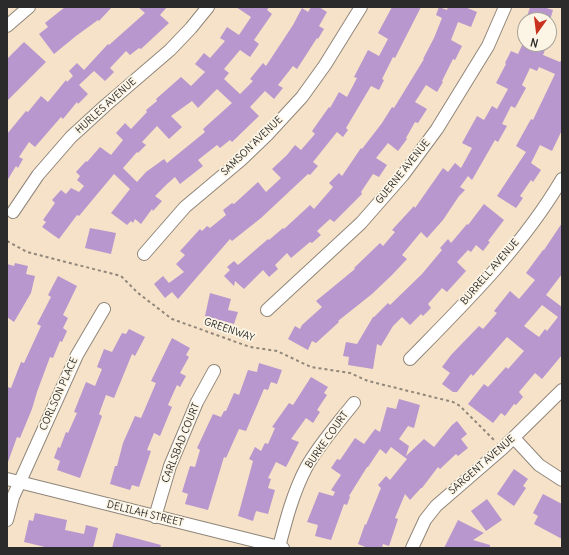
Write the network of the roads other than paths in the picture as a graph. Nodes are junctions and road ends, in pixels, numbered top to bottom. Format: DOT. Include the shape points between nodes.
graph roads {
  1 [pos="29,7"];
  2 [pos="208,7"];
  3 [pos="361,7"];
  4 [pos="504,7"];
  5 [pos="7,26"];
  6 [pos="562,179"];
  7 [pos="13,212"];
  8 [pos="144,254"];
  9 [pos="104,309"];
  10 [pos="267,310"];
  11 [pos="410,359"];
  12 [pos="214,371"];
  13 [pos="562,390"];
  14 [pos="354,403"];
  15 [pos="514,438"];
  16 [pos="7,479"];
  17 [pos="562,480"];
  18 [pos="19,482"];
  19 [pos="155,517"];
  20 [pos="7,520"];
  21 [pos="281,548"];
  22 [pos="412,548"];
  1 -- 5 [label="street"];
  2 -- 7 [label="street, HURLES AVENUE" via="170,50 71,138 38,175"];
  3 -- 8 [label="street, SAMSON AVENUE" via="325,65 302,96 241,160 185,206"];
  4 -- 10 [label="street, GUERNE AVENUE" via="488,46 437,129 403,175 361,223"];
  6 -- 11 [label="street, BURRELL AVENUE" via="521,237 482,285"];
  9 -- 18 [label="street, CORLSON PLACE" via="77,355"];
  12 -- 19 [label="street, CARLSBAD COURT" via="197,402 170,466"];
  13 -- 15 [label="street, SARGENT AVENUE"];
  14 -- 21 [label="street, BURKE COURT" via="306,468 291,502"];
  15 -- 17 [label="street" via="539,464"];
  15 -- 22 [label="street, SARGENT AVENUE" via="436,506 425,520"];
  16 -- 18 [label="street, DELILAH STREET"];
  18 -- 19 [label="street, DELILAH STREET"];
  18 -- 20 [label="street, CORLSON PLACE"];
  19 -- 21 [label="street, DELILAH STREET"];
}
